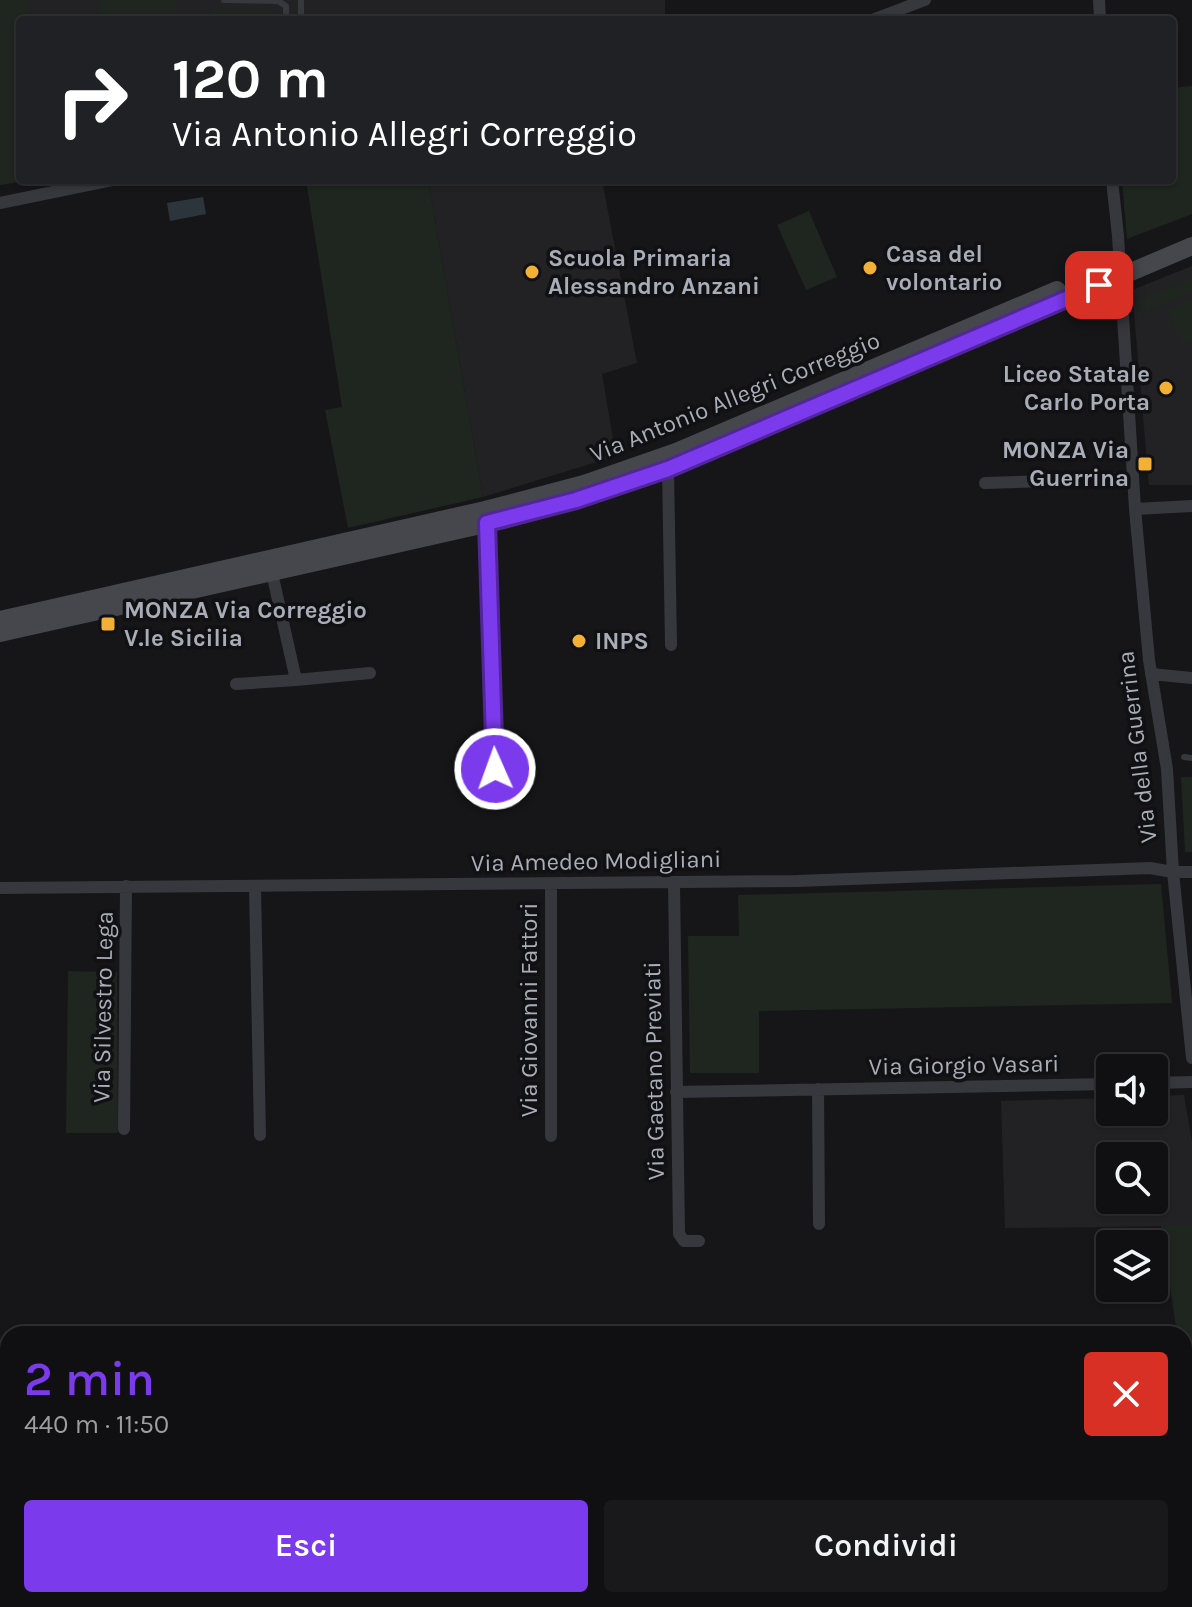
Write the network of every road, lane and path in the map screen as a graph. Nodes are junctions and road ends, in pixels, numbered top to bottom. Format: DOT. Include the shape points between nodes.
graph roads {
  1 [pos="224,0"];
  2 [pos="925,0"];
  3 [pos="286,16"];
  4 [pos="883,16"];
  5 [pos="93,184"];
  6 [pos="1112,184"];
  7 [pos="0,203"];
  8 [pos="1192,233"];
  9 [pos="1192,246"];
  10 [pos="1120,270"];
  11 [pos="668,469"];
  12 [pos="1133,478"];
  13 [pos="985,483"];
  14 [pos="1192,506"];
  15 [pos="1135,509"];
  16 [pos="486,512"];
  17 [pos="272,573"];
  18 [pos="0,620"];
  19 [pos="0,633"];
  20 [pos="671,645"];
  21 [pos="370,673"];
  22 [pos="1151,674"];
  23 [pos="1192,678"];
  24 [pos="296,680"];
  25 [pos="236,684"];
  26 [pos="495,769"];
  27 [pos="1173,872"];
  28 [pos="1192,872"];
  29 [pos="674,883"];
  30 [pos="551,884"];
  31 [pos="126,886"];
  32 [pos="255,887"];
  33 [pos="0,888"];
  34 [pos="1192,1058"];
  35 [pos="1192,1082"];
  36 [pos="1168,1083"];
  37 [pos="1096,1084"];
  38 [pos="818,1089"];
  39 [pos="676,1092"];
  40 [pos="124,1129"];
  41 [pos="260,1135"];
  42 [pos="551,1136"];
  43 [pos="819,1224"];
  44 [pos="699,1241"];
  1 -- 3 [label="lane" via="278,1 286,6"];
  2 -- 4 [label="street"];
  5 -- 7 [label="street"];
  6 -- 10 [label="street, Via della Guerrina"];
  8 -- 10 [label="street, Via Antonio Allegri Correggio"];
  9 -- 10 [label="street, Via Antonio Allegri Correggio"];
  10 -- 11 [label="street, Via Antonio Allegri Correggio"];
  10 -- 12 [label="street, Via della Guerrina"];
  10 -- 16 [label="street, Via Antonio Allegri Correggio" via="676,452"];
  11 -- 16 [label="street, Via Antonio Allegri Correggio" via="570,502"];
  11 -- 20 [label="street, Via Antonio Allegri Correggio"];
  12 -- 13 [label="street"];
  12 -- 15 [label="street, Via della Guerrina"];
  14 -- 15 [label="street"];
  15 -- 22 [label="street, Via della Guerrina"];
  16 -- 17 [label="street, Via Antonio Allegri Correggio"];
  16 -- 18 [label="street, Via Antonio Allegri Correggio"];
  16 -- 26 [label="street"];
  17 -- 19 [label="street, Via Antonio Allegri Correggio"];
  17 -- 24 [label="street"];
  21 -- 24 [label="street"];
  22 -- 23 [label="street"];
  22 -- 27 [label="street, Via della Guerrina" via="1167,769"];
  24 -- 25 [label="street"];
  27 -- 28 [label="street, Via Amedeo Modigliani"];
  27 -- 29 [label="street, Via Amedeo Modigliani" via="1150,868"];
  27 -- 34 [label="street, Via della Guerrina"];
  29 -- 30 [label="street, Via Amedeo Modigliani"];
  29 -- 39 [label="street, Via Gaetano Previati"];
  30 -- 32 [label="street, Via Amedeo Modigliani"];
  30 -- 42 [label="street, Via Giovanni Fattori"];
  31 -- 32 [label="street, Via Amedeo Modigliani"];
  31 -- 33 [label="street, Via Amedeo Modigliani"];
  31 -- 40 [label="street, Via Silvestro Lega"];
  32 -- 41 [label="street"];
  35 -- 36 [label="street"];
  37 -- 38 [label="street, Via Giorgio Vasari"];
  38 -- 39 [label="street, Via Giorgio Vasari"];
  38 -- 43 [label="street"];
  39 -- 44 [label="street, Via Gaetano Previati" via="679,1234 684,1241"];
}
